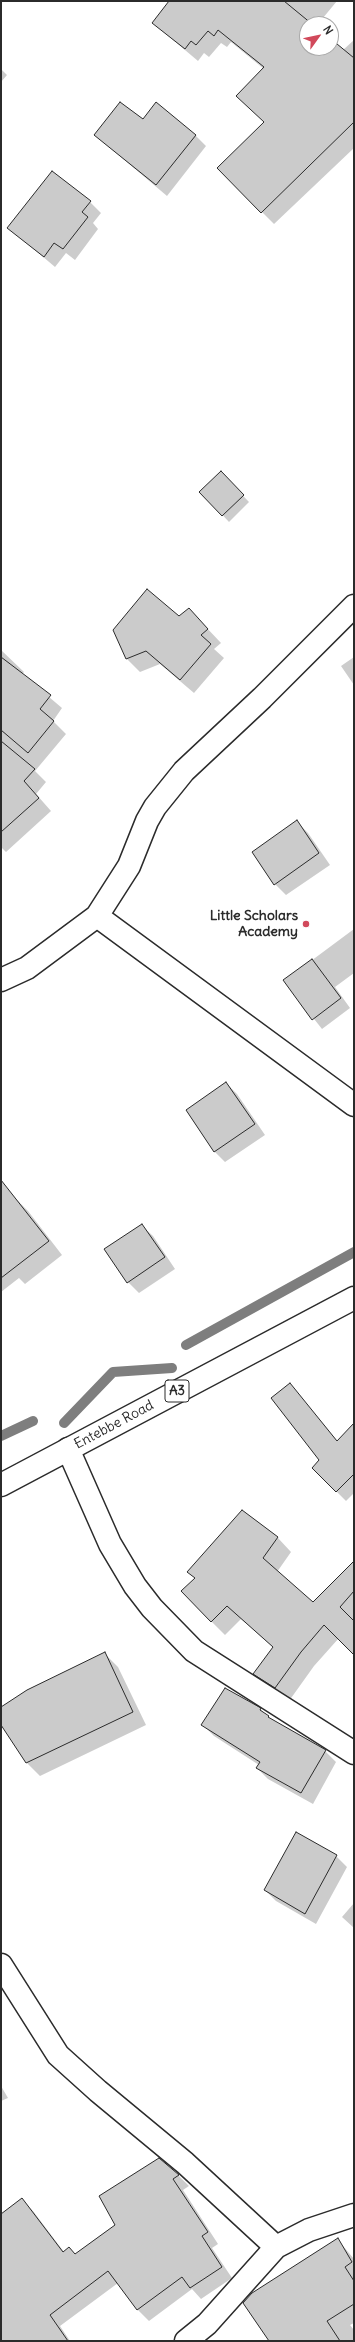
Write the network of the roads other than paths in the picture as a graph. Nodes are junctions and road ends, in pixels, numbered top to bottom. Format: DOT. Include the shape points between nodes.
graph roads {
  1 [pos="354,606"];
  2 [pos="97,916"];
  3 [pos="1,980"];
  4 [pos="354,1105"];
  5 [pos="354,1298"];
  6 [pos="68,1449"];
  7 [pos="1,1485"];
  8 [pos="354,1753"];
  9 [pos="1,1965"];
  10 [pos="354,2215"];
  11 [pos="276,2247"];
  12 [pos="186,2341"];
  1 -- 2 [label="street" via="184,771 155,807 129,866"];
  2 -- 3 [label="street" via="27,968"];
  2 -- 4 [label="street"];
  5 -- 6 [label="street, Entebbe Road / A3"];
  6 -- 7 [label="street, Entebbe Road / A3"];
  6 -- 8 [label="street" via="110,1544 135,1586 152,1608 194,1651"];
  9 -- 11 [label="street" via="58,2055 185,2163"];
  10 -- 11 [label="street" via="309,2230"];
  11 -- 12 [label="street" via="207,2324"];
}
